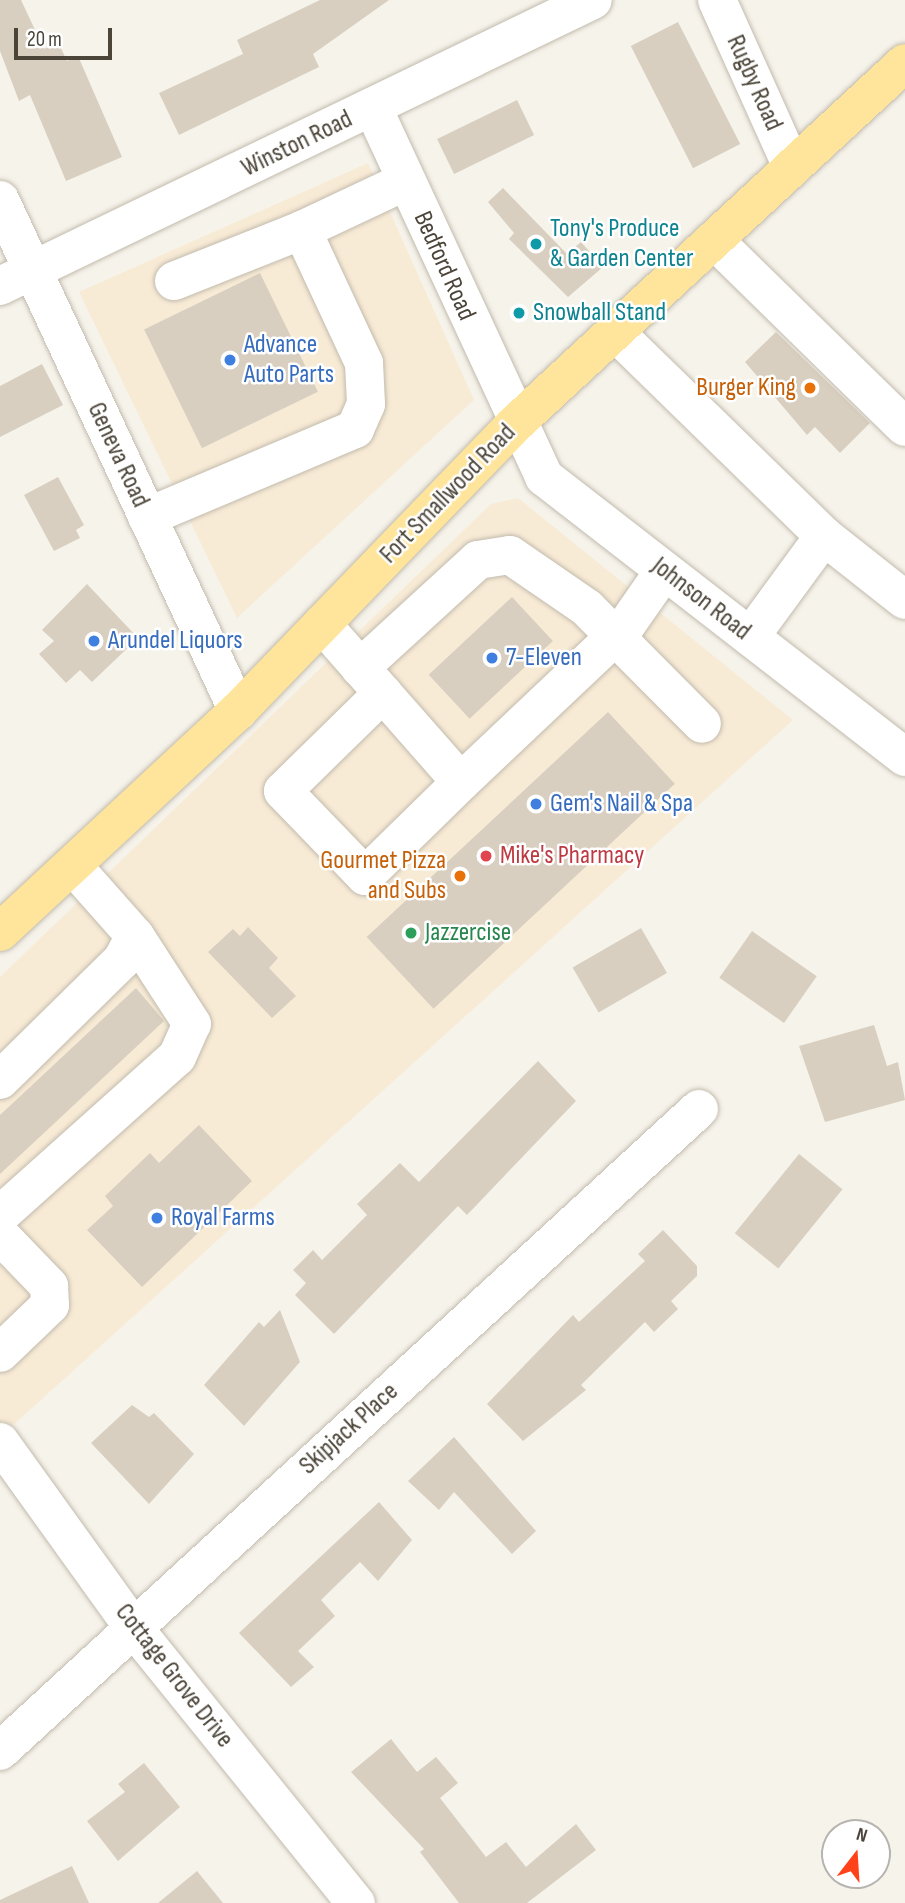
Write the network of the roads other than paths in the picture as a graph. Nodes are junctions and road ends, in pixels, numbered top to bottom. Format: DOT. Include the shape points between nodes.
graph roads {
  1 [pos="593,0"];
  2 [pos="717,0"];
  3 [pos="905,64"];
  4 [pos="373,108"];
  5 [pos="792,167"];
  6 [pos="406,181"];
  7 [pos="0,200"];
  8 [pos="302,230"];
  9 [pos="714,240"];
  10 [pos="16,279"];
  11 [pos="174,281"];
  12 [pos="615,332"];
  13 [pos="515,425"];
  14 [pos="905,427"];
  15 [pos="147,517"];
  16 [pos="824,536"];
  17 [pos="664,571"];
  18 [pos="904,601"];
  19 [pos="322,624"];
  20 [pos="616,635"];
  21 [pos="750,637"];
  22 [pos="372,681"];
  23 [pos="238,710"];
  24 [pos="702,724"];
  25 [pos="905,757"];
  26 [pos="461,782"];
  27 [pos="74,867"];
  28 [pos="0,932"];
  29 [pos="135,936"];
  30 [pos="0,1080"];
  31 [pos="699,1109"];
  32 [pos="0,1215"];
  33 [pos="0,1235"];
  34 [pos="0,1353"];
  35 [pos="0,1442"];
  36 [pos="133,1627"];
  37 [pos="0,1751"];
  38 [pos="356,1903"];
  1 -- 4 [label="street, Winston Road"];
  2 -- 5 [label="street, Rugby Road"];
  3 -- 5 [label="main road, Fort Smallwood Road"];
  4 -- 6 [label="street, Bedford Road"];
  4 -- 10 [label="street, Winston Road"];
  5 -- 9 [label="main road, Fort Smallwood Road"];
  6 -- 8 [label="street"];
  6 -- 13 [label="street, Bedford Road"];
  7 -- 10 [label="street, Geneva Road"];
  8 -- 11 [label="street"];
  8 -- 15 [label="street" via="364,363 363,416 341,438"];
  9 -- 12 [label="main road, Fort Smallwood Road"];
  9 -- 14 [label="street"];
  10 -- 15 [label="street, Geneva Road"];
  12 -- 13 [label="main road, Fort Smallwood Road"];
  12 -- 16 [label="street"];
  13 -- 17 [label="street, Johnson Road" via="544,477"];
  13 -- 19 [label="main road, Fort Smallwood Road"];
  15 -- 23 [label="street, Geneva Road"];
  16 -- 18 [label="street"];
  16 -- 21 [label="street"];
  17 -- 20 [label="street"];
  17 -- 21 [label="street, Johnson Road"];
  19 -- 22 [label="street"];
  19 -- 23 [label="main road, Fort Smallwood Road"];
  20 -- 22 [label="street" via="520,560 488,555"];
  20 -- 24 [label="street"];
  20 -- 26 [label="street"];
  21 -- 25 [label="street, Johnson Road"];
  22 -- 26 [label="street"];
  22 -- 26 [label="street" via="283,791 365,876"];
  23 -- 27 [label="main road, Fort Smallwood Road"];
  27 -- 28 [label="main road, Fort Smallwood Road"];
  27 -- 29 [label="street"];
  29 -- 30 [label="street" via="122,960"];
  29 -- 32 [label="street" via="192,1024 177,1057"];
  31 -- 36 [label="street, Skipjack Place"];
  33 -- 34 [label="street" via="49,1286 50,1305"];
  35 -- 36 [label="street, Cottage Grove Drive"];
  36 -- 37 [label="street, Skipjack Place"];
  36 -- 38 [label="street, Cottage Grove Drive"];
}
